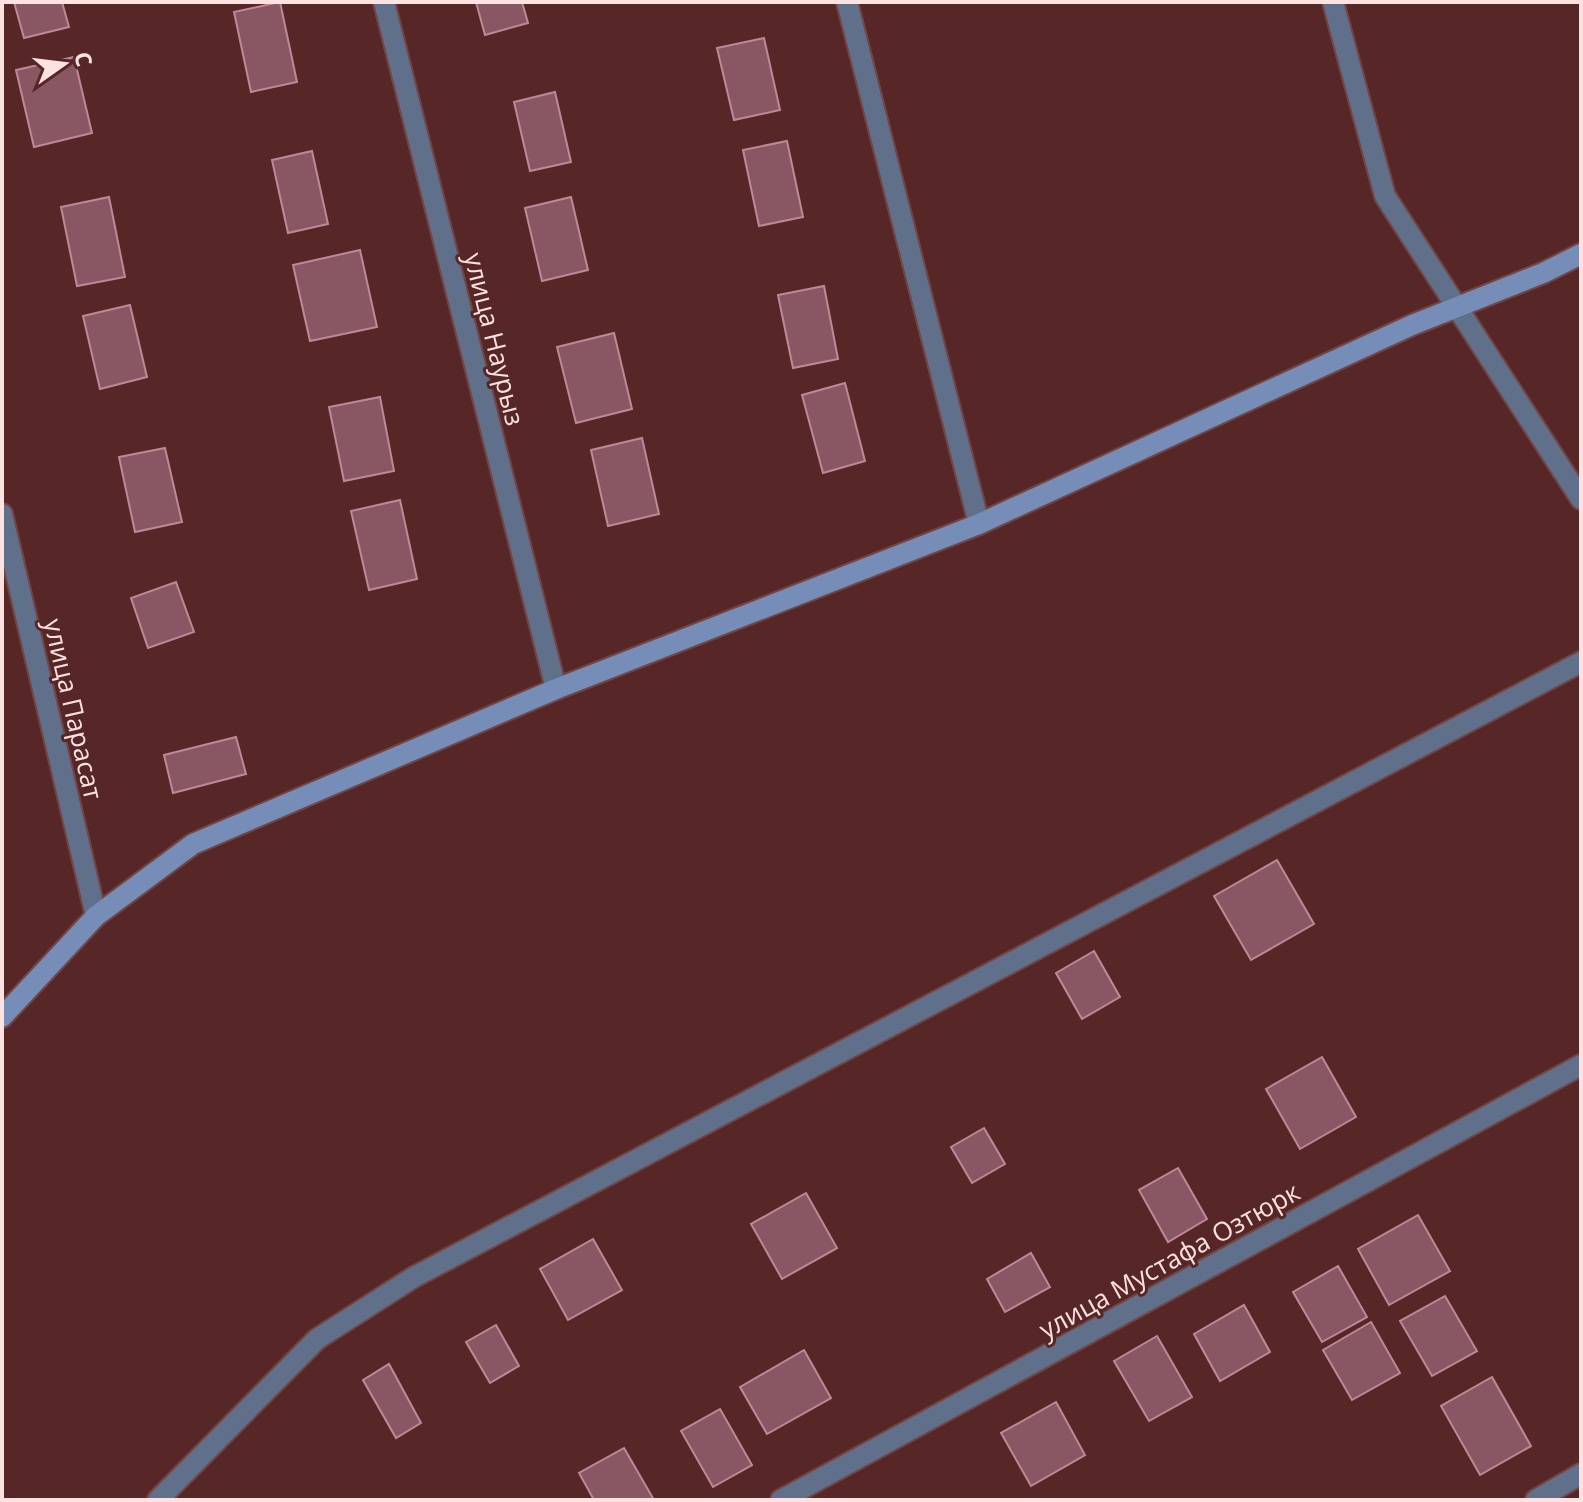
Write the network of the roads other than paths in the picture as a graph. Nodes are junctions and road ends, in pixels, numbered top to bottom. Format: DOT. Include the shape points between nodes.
graph roads {
  1 [pos="384,2"];
  2 [pos="847,2"];
  3 [pos="1333,2"];
  4 [pos="1581,254"];
  5 [pos="1457,305"];
  6 [pos="1581,499"];
  7 [pos="2,514"];
  8 [pos="979,524"];
  9 [pos="10,585"];
  10 [pos="1581,662"];
  11 [pos="556,689"];
  12 [pos="96,916"];
  13 [pos="2,1017"];
  14 [pos="1581,1065"];
  15 [pos="1581,1474"];
  16 [pos="158,1500"];
  17 [pos="781,1500"];
  18 [pos="1536,1500"];
  1 -- 11 [label="street, улица Наурыз"];
  2 -- 8 [label="street"];
  3 -- 5 [label="street" via="1385,196"];
  4 -- 5 [label="street"];
  5 -- 6 [label="street"];
  5 -- 8 [label="street"];
  7 -- 9 [label="street, улица Парасат"];
  8 -- 11 [label="street"];
  9 -- 12 [label="street, улица Парасат"];
  10 -- 16 [label="street" via="414,1277 317,1339"];
  11 -- 12 [label="street" via="193,844"];
  12 -- 13 [label="street"];
  14 -- 17 [label="street, улица Мустафа Озтюрк"];
  15 -- 18 [label="street"];
}
